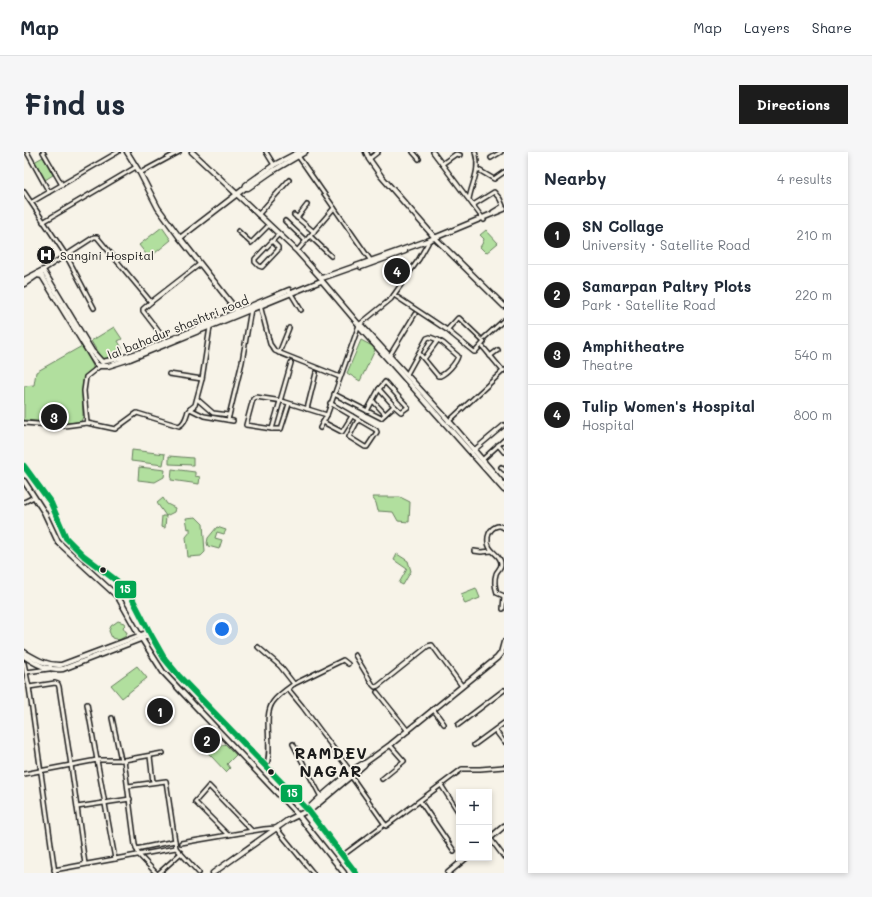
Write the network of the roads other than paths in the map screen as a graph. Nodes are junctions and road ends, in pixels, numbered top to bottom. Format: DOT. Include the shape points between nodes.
graph roads {
  1 [pos="27,152"];
  2 [pos="44,152"];
  3 [pos="118,152"];
  4 [pos="127,152"];
  5 [pos="179,152"];
  6 [pos="192,152"];
  7 [pos="266,152"];
  8 [pos="305,152"];
  9 [pos="366,152"];
  10 [pos="378,152"];
  11 [pos="413,152"];
  12 [pos="433,152"];
  13 [pos="475,152"];
  14 [pos="501,152"];
  15 [pos="297,154"];
  16 [pos="460,155"];
  17 [pos="491,158"];
  18 [pos="368,159"];
  19 [pos="419,159"];
  20 [pos="442,164"];
  21 [pos="274,165"];
  22 [pos="136,167"];
  23 [pos="477,169"];
  24 [pos="504,172"];
  25 [pos="140,173"];
  26 [pos="289,180"];
  27 [pos="62,185"];
  28 [pos="245,188"];
  29 [pos="24,192"];
  30 [pos="50,192"];
  31 [pos="237,195"];
  32 [pos="28,197"];
  33 [pos="24,199"];
  34 [pos="469,199"];
  35 [pos="32,202"];
  36 [pos="307,205"];
  37 [pos="473,205"];
  38 [pos="334,208"];
  39 [pos="504,211"];
  40 [pos="258,215"];
  41 [pos="483,219"];
  42 [pos="285,221"];
  43 [pos="43,222"];
  44 [pos="269,225"];
  45 [pos="238,231"];
  46 [pos="314,232"];
  47 [pos="279,234"];
  48 [pos="310,236"];
  49 [pos="180,238"];
  50 [pos="436,238"];
  51 [pos="272,241"];
  52 [pos="306,241"];
  53 [pos="428,243"];
  54 [pos="297,251"];
  55 [pos="66,255"];
  56 [pos="331,256"];
  57 [pos="371,261"];
  58 [pos="200,264"];
  59 [pos="43,270"];
  60 [pos="41,275"];
  61 [pos="24,280"];
  62 [pos="322,280"];
  63 [pos="24,284"];
  64 [pos="290,292"];
  65 [pos="394,295"];
  66 [pos="151,302"];
  67 [pos="260,305"];
  68 [pos="504,305"];
  69 [pos="94,308"];
  70 [pos="251,309"];
  71 [pos="301,310"];
  72 [pos="238,312"];
  73 [pos="415,314"];
  74 [pos="504,320"];
  75 [pos="360,325"];
  76 [pos="210,327"];
  77 [pos="289,328"];
  78 [pos="447,330"];
  79 [pos="484,338"];
  80 [pos="438,340"];
  81 [pos="166,341"];
  82 [pos="483,347"];
  83 [pos="498,350"];
  84 [pos="279,353"];
  85 [pos="418,353"];
  86 [pos="390,355"];
  87 [pos="490,356"];
  88 [pos="424,359"];
  89 [pos="291,363"];
  90 [pos="101,364"];
  91 [pos="504,371"];
  92 [pos="316,373"];
  93 [pos="168,374"];
  94 [pos="407,374"];
  95 [pos="340,377"];
  96 [pos="202,379"];
  97 [pos="379,389"];
  98 [pos="334,394"];
  99 [pos="196,400"];
  100 [pos="373,401"];
  101 [pos="280,402"];
  102 [pos="330,403"];
  103 [pos="289,404"];
  104 [pos="394,406"];
  105 [pos="190,409"];
  106 [pos="306,409"];
  107 [pos="368,411"];
  108 [pos="385,414"];
  109 [pos="326,415"];
  110 [pos="229,416"];
  111 [pos="352,416"];
  112 [pos="228,420"];
  113 [pos="358,420"];
  114 [pos="233,421"];
  115 [pos="323,422"];
  116 [pos="447,422"];
  117 [pos="24,423"];
  118 [pos="87,423"];
  119 [pos="504,425"];
  120 [pos="320,428"];
  121 [pos="272,429"];
  122 [pos="504,440"];
  123 [pos="498,445"];
  124 [pos="473,451"];
  125 [pos="504,452"];
  126 [pos="482,460"];
  127 [pos="24,466"];
  128 [pos="24,481"];
  129 [pos="504,485"];
  130 [pos="504,490"];
  131 [pos="34,497"];
  132 [pos="24,502"];
  133 [pos="504,528"];
  134 [pos="474,551"];
  135 [pos="492,551"];
  136 [pos="500,569"];
  137 [pos="504,571"];
  138 [pos="504,596"];
  139 [pos="502,609"];
  140 [pos="150,633"];
  141 [pos="141,637"];
  142 [pos="504,642"];
  143 [pos="258,647"];
  144 [pos="24,652"];
  145 [pos="503,654"];
  146 [pos="355,655"];
  147 [pos="24,656"];
  148 [pos="24,663"];
  149 [pos="348,664"];
  150 [pos="50,667"];
  151 [pos="26,672"];
  152 [pos="294,684"];
  153 [pos="462,686"];
  154 [pos="28,687"];
  155 [pos="288,689"];
  156 [pos="504,690"];
  157 [pos="378,692"];
  158 [pos="87,704"];
  159 [pos="433,709"];
  160 [pos="112,718"];
  161 [pos="504,723"];
  162 [pos="444,724"];
  163 [pos="458,725"];
  164 [pos="495,730"];
  165 [pos="408,731"];
  166 [pos="504,742"];
  167 [pos="293,744"];
  168 [pos="390,745"];
  169 [pos="474,745"];
  170 [pos="163,753"];
  171 [pos="150,756"];
  172 [pos="97,760"];
  173 [pos="122,760"];
  174 [pos="72,765"];
  175 [pos="266,766"];
  176 [pos="504,767"];
  177 [pos="40,771"];
  178 [pos="24,774"];
  179 [pos="350,774"];
  180 [pos="382,779"];
  181 [pos="153,782"];
  182 [pos="440,785"];
  183 [pos="128,786"];
  184 [pos="321,798"];
  185 [pos="130,799"];
  186 [pos="420,801"];
  187 [pos="104,803"];
  188 [pos="77,807"];
  189 [pos="456,809"];
  190 [pos="308,810"];
  191 [pos="298,815"];
  192 [pos="385,824"];
  193 [pos="504,826"];
  194 [pos="276,828"];
  195 [pos="252,831"];
  196 [pos="228,835"];
  197 [pos="492,836"];
  198 [pos="175,841"];
  199 [pos="492,842"];
  200 [pos="181,843"];
  201 [pos="176,848"];
  202 [pos="136,849"];
  203 [pos="454,851"];
  204 [pos="181,853"];
  205 [pos="139,855"];
  206 [pos="342,856"];
  207 [pos="504,857"];
  208 [pos="114,859"];
  209 [pos="462,861"];
  210 [pos="85,864"];
  211 [pos="55,872"];
  212 [pos="158,873"];
  213 [pos="199,873"];
  214 [pos="213,873"];
  215 [pos="313,873"];
  216 [pos="344,873"];
  217 [pos="356,873"];
  218 [pos="448,873"];
  1 -- 30 [label="street"];
  2 -- 27 [label="street"];
  3 -- 27 [label="street"];
  4 -- 22 [label="main road"];
  5 -- 25 [label="street"];
  6 -- 31 [label="main road"];
  7 -- 21 [label="street"];
  8 -- 15 [label="main road"];
  9 -- 18 [label="main road"];
  10 -- 18 [label="street"];
  11 -- 19 [label="street"];
  12 -- 20 [label="street"];
  13 -- 23 [label="street"];
  14 -- 17 [label="street"];
  15 -- 21 [label="main road"];
  15 -- 28 [label="main road"];
  15 -- 38 [label="street"];
  16 -- 20 [label="street" via="456,154"];
  18 -- 50 [label="main road"];
  20 -- 34 [label="street"];
  21 -- 28 [label="main road"];
  22 -- 25 [label="main road"];
  22 -- 43 [label="street"];
  23 -- 24 [label="street" via="494,180"];
  23 -- 34 [label="street"];
  25 -- 49 [label="main road" via="158,208"];
  26 -- 40 [label="street"];
  27 -- 30 [label="street"];
  28 -- 31 [label="main road"];
  29 -- 32 [label="street"];
  30 -- 35 [label="street"];
  31 -- 40 [label="main road"];
  31 -- 49 [label="main road"];
  32 -- 33 [label="street"];
  32 -- 35 [label="street"];
  34 -- 37 [label="street"];
  35 -- 43 [label="street"];
  36 -- 46 [label="street" via="296,216"];
  37 -- 41 [label="street"];
  37 -- 41 [label="street" via="494,192 500,199 503,206"];
  38 -- 46 [label="street"];
  38 -- 57 [label="street"];
  39 -- 41 [label="main road, lal bahadur shashtri road"];
  40 -- 44 [label="main road"];
  41 -- 50 [label="main road, lal bahadur shashtri road"];
  42 -- 52 [label="street"];
  43 -- 55 [label="street"];
  44 -- 45 [label="street" via="251,243"];
  44 -- 47 [label="main road"];
  46 -- 48 [label="street"];
  47 -- 51 [label="street"];
  47 -- 54 [label="main road"];
  48 -- 52 [label="street"];
  48 -- 56 [label="street"];
  49 -- 58 [label="main road"];
  50 -- 53 [label="main road, lal bahadur shashtri road"];
  50 -- 57 [label="main road"];
  50 -- 68 [label="main road"];
  51 -- 51 [label="street" via="255,259 261,267 278,250"];
  52 -- 54 [label="street"];
  53 -- 62 [label="main road, lal bahadur shashtri road"];
  53 -- 65 [label="street"];
  54 -- 62 [label="main road"];
  55 -- 59 [label="street"];
  55 -- 66 [label="street" via="97,237"];
  55 -- 69 [label="street"];
  57 -- 62 [label="main road"];
  58 -- 66 [label="street"];
  58 -- 72 [label="main road"];
  59 -- 60 [label="street"];
  59 -- 61 [label="main road"];
  59 -- 90 [label="main road"];
  60 -- 63 [label="main road"];
  60 -- 90 [label="main road, lal bahadur shashtri road" via="86,350 96,364"];
  62 -- 64 [label="main road, lal bahadur shashtri road"];
  62 -- 72 [label="main road" via="303,285"];
  62 -- 75 [label="main road"];
  64 -- 67 [label="main road, lal bahadur shashtri road"];
  64 -- 71 [label="street"];
  65 -- 75 [label="street"];
  65 -- 78 [label="street"];
  66 -- 81 [label="street" via="143,311"];
  67 -- 70 [label="main road, lal bahadur shashtri road"];
  67 -- 84 [label="street" via="270,344"];
  70 -- 72 [label="main road, lal bahadur shashtri road"];
  70 -- 110 [label="street"];
  72 -- 76 [label="main road, lal bahadur shashtri road"];
  72 -- 81 [label="main road"];
  73 -- 86 [label="street"];
  74 -- 79 [label="street"];
  75 -- 86 [label="main road"];
  75 -- 95 [label="street"];
  75 -- 116 [label="main road" via="360,328"];
  76 -- 90 [label="main road, lal bahadur shashtri road" via="130,359 108,366"];
  76 -- 96 [label="street"];
  77 -- 84 [label="street"];
  78 -- 78 [label="street" via="474,352 484,342 459,318"];
  80 -- 85 [label="street" via="428,337"];
  80 -- 88 [label="street"];
  80 -- 88 [label="street" via="458,356 456,360 440,376"];
  81 -- 90 [label="main road"];
  82 -- 87 [label="street"];
  83 -- 87 [label="street"];
  84 -- 95 [label="street"];
  85 -- 88 [label="street"];
  85 -- 94 [label="street"];
  86 -- 94 [label="main road"];
  87 -- 91 [label="street"];
  89 -- 101 [label="street"];
  90 -- 118 [label="street" via="86,377 84,391"];
  91 -- 116 [label="street"];
  92 -- 106 [label="street"];
  93 -- 96 [label="street"];
  94 -- 116 [label="main road"];
  95 -- 98 [label="street"];
  96 -- 99 [label="street"];
  97 -- 100 [label="street"];
  97 -- 104 [label="street"];
  97 -- 104 [label="street" via="386,382 408,407 401,412"];
  98 -- 102 [label="street"];
  98 -- 107 [label="street"];
  99 -- 105 [label="street"];
  99 -- 110 [label="street" via="213,413"];
  100 -- 107 [label="street"];
  100 -- 108 [label="street"];
  101 -- 103 [label="street"];
  101 -- 121 [label="street"];
  101 -- 121 [label="street" via="253,399 246,424"];
  102 -- 109 [label="street"];
  102 -- 111 [label="street"];
  103 -- 106 [label="street"];
  103 -- 121 [label="street" via="282,428"];
  104 -- 108 [label="street"];
  105 -- 112 [label="street" via="204,416"];
  105 -- 118 [label="street" via="179,426 137,413 115,429"];
  106 -- 109 [label="street"];
  107 -- 108 [label="street" via="380,418"];
  109 -- 115 [label="street"];
  110 -- 112 [label="street"];
  111 -- 113 [label="street"];
  111 -- 115 [label="street" via="342,432"];
  112 -- 114 [label="street"];
  113 -- 113 [label="street" via="377,432 367,447 349,437"];
  115 -- 120 [label="street"];
  116 -- 124 [label="main road"];
  117 -- 118 [label="street" via="64,426"];
  119 -- 124 [label="street"];
  122 -- 123 [label="street"];
  123 -- 125 [label="street"];
  123 -- 126 [label="street"];
  124 -- 126 [label="main road"];
  124 -- 130 [label="main road"];
  126 -- 129 [label="main road"];
  127 -- 140 [label="main road" via="51,504 66,538 131,596"];
  128 -- 131 [label="main road"];
  131 -- 132 [label="street"];
  131 -- 141 [label="main road" via="58,542 118,597"];
  133 -- 135 [label="street" via="497,526 488,534 488,543"];
  134 -- 135 [label="street"];
  135 -- 136 [label="street" via="501,561"];
  136 -- 137 [label="street"];
  136 -- 138 [label="street" via="496,573 496,588 497,593"];
  138 -- 139 [label="street"];
  140 -- 141 [label="main road"];
  140 -- 175 [label="main road" via="164,658"];
  141 -- 150 [label="main road" via="67,668 60,670"];
  141 -- 191 [label="main road" via="163,672"];
  142 -- 145 [label="main road"];
  143 -- 152 [label="street" via="280,666"];
  144 -- 150 [label="main road"];
  145 -- 153 [label="main road"];
  146 -- 153 [label="street" via="375,687 432,645"];
  147 -- 150 [label="main road" via="39,665"];
  148 -- 151 [label="street"];
  149 -- 152 [label="street" via="343,660"];
  150 -- 151 [label="street"];
  151 -- 154 [label="street"];
  152 -- 155 [label="street"];
  153 -- 159 [label="main road"];
  154 -- 174 [label="street" via="55,682 58,684"];
  154 -- 177 [label="street"];
  155 -- 175 [label="street" via="270,707 270,754"];
  155 -- 179 [label="street"];
  156 -- 163 [label="street"];
  157 -- 165 [label="street"];
  158 -- 172 [label="street"];
  159 -- 162 [label="street"];
  159 -- 165 [label="main road"];
  160 -- 173 [label="street"];
  161 -- 164 [label="street"];
  164 -- 166 [label="street"];
  164 -- 169 [label="street"];
  165 -- 168 [label="main road"];
  167 -- 184 [label="street"];
  168 -- 179 [label="main road"];
  168 -- 180 [label="street" via="404,762"];
  170 -- 171 [label="street"];
  171 -- 173 [label="street"];
  171 -- 181 [label="street"];
  172 -- 173 [label="street"];
  172 -- 174 [label="street"];
  172 -- 187 [label="street"];
  173 -- 183 [label="street"];
  174 -- 177 [label="street"];
  174 -- 188 [label="street"];
  175 -- 190 [label="main road"];
  176 -- 182 [label="street" via="462,769"];
  177 -- 178 [label="street"];
  177 -- 211 [label="street"];
  179 -- 184 [label="main road"];
  179 -- 190 [label="main road" via="314,808"];
  179 -- 192 [label="street"];
  181 -- 183 [label="street"];
  181 -- 198 [label="street" via="166,781"];
  182 -- 186 [label="street"];
  182 -- 189 [label="street"];
  183 -- 185 [label="street"];
  184 -- 190 [label="main road"];
  185 -- 187 [label="street"];
  185 -- 202 [label="street"];
  186 -- 192 [label="street" via="386,826"];
  186 -- 203 [label="street"];
  187 -- 188 [label="street"];
  187 -- 208 [label="street"];
  188 -- 210 [label="street"];
  190 -- 191 [label="main road"];
  190 -- 206 [label="main road"];
  191 -- 194 [label="main road"];
  191 -- 216 [label="main road"];
  192 -- 206 [label="street"];
  193 -- 197 [label="main road"];
  194 -- 195 [label="street"];
  194 -- 214 [label="main road"];
  194 -- 215 [label="street"];
  195 -- 196 [label="street"];
  195 -- 196 [label="street" via="209,786 195,802"];
  196 -- 200 [label="street"];
  198 -- 201 [label="street"];
  198 -- 202 [label="street"];
  199 -- 207 [label="street"];
  201 -- 204 [label="street"];
  201 -- 205 [label="street"];
  202 -- 205 [label="street"];
  204 -- 212 [label="street"];
  204 -- 213 [label="street"];
  205 -- 208 [label="street"];
  205 -- 212 [label="street"];
  206 -- 217 [label="main road"];
  208 -- 210 [label="street"];
  209 -- 218 [label="main road"];
  210 -- 211 [label="street"];
}
